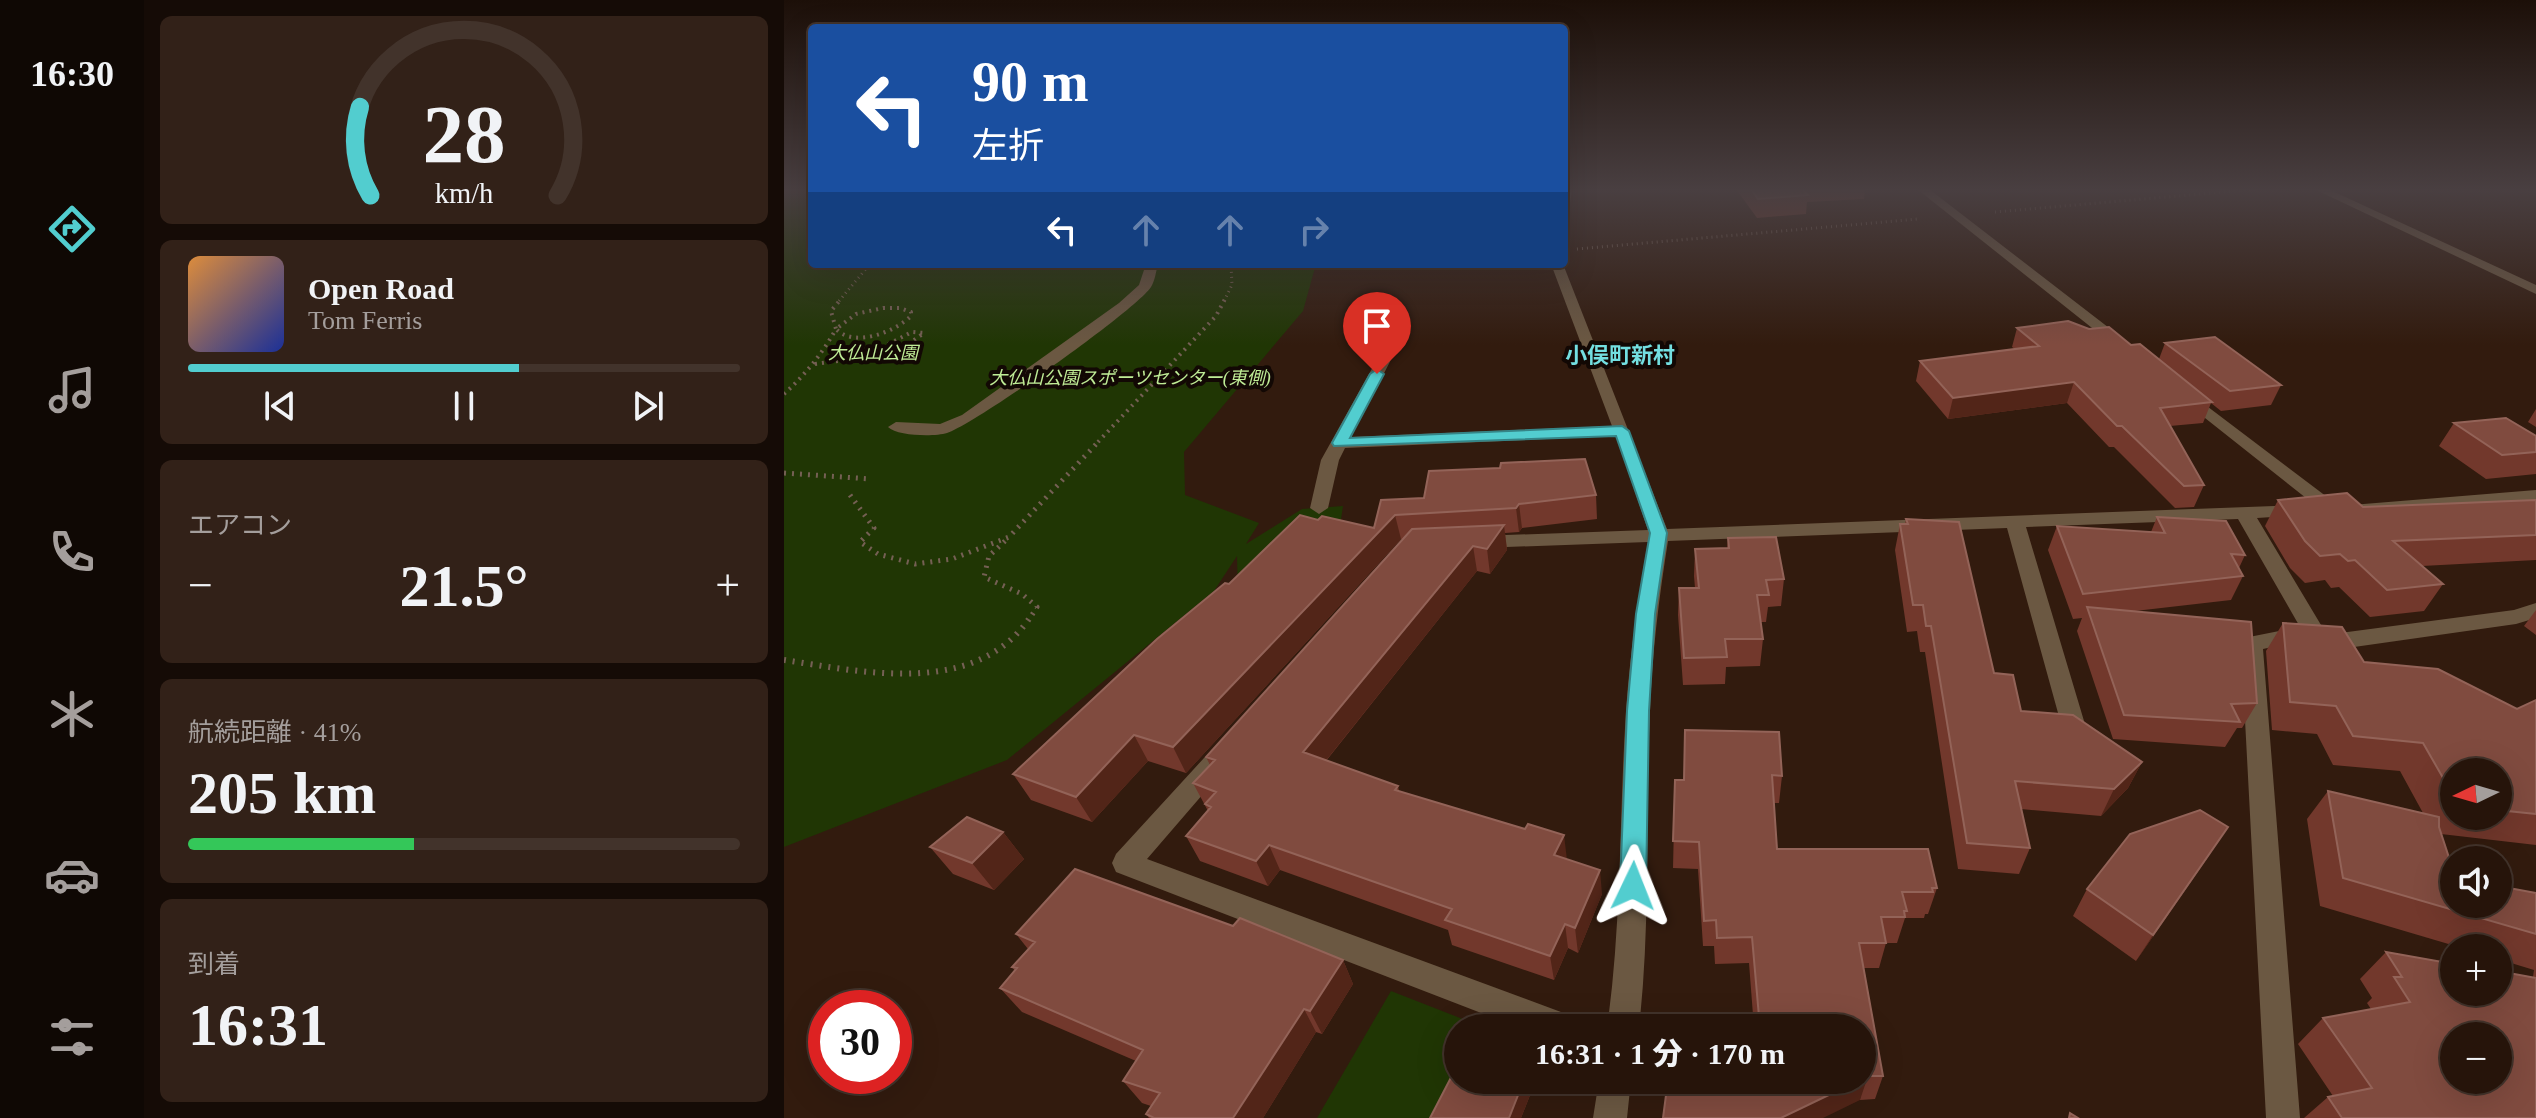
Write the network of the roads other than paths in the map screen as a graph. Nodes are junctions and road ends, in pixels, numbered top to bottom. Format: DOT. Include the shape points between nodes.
graph roads {
  1 [pos="1988,241"];
  2 [pos="2431,241"];
  3 [pos="1151,268"];
  4 [pos="1559,268"];
  5 [pos="2536,290"];
  6 [pos="1389,350"];
  7 [pos="2131,353"];
  8 [pos="2169,382"];
  9 [pos="896,427"];
  10 [pos="1622,431"];
  11 [pos="1339,443"];
  12 [pos="2536,496"];
  13 [pos="1319,508"];
  14 [pos="2332,509"];
  15 [pos="2245,514"];
  16 [pos="2015,523"];
  17 [pos="1659,533"];
  18 [pos="1457,543"];
  19 [pos="2536,610"];
  20 [pos="2316,636"];
  21 [pos="2075,731"];
  22 [pos="1232,745"];
  23 [pos="1524,1014"];
  24 [pos="1625,1014"];
  25 [pos="1613,1094"];
  26 [pos="1610,1118"];
  27 [pos="2283,1118"];
  1 -- 7 [label="street"];
  2 -- 5 [label="street"];
  3 -- 9 [label="street" via="1145,286 1124,306 968,418 942,429"];
  4 -- 10 [label="street"];
  6 -- 11 [label="street"];
  8 -- 14 [label="street"];
  10 -- 11 [label="street"];
  10 -- 17 [label="street"];
  11 -- 13 [label="street"];
  12 -- 14 [label="street"];
  14 -- 15 [label="street"];
  15 -- 16 [label="street"];
  15 -- 20 [label="street"];
  16 -- 17 [label="street"];
  16 -- 21 [label="street"];
  17 -- 18 [label="street"];
  17 -- 24 [label="street" via="1639,697"];
  19 -- 20 [label="street" via="2340,641"];
  20 -- 27 [label="street" via="2295,634 2252,644"];
  22 -- 23 [label="street" via="1126,863"];
  25 -- 26 [label="street"];
}
